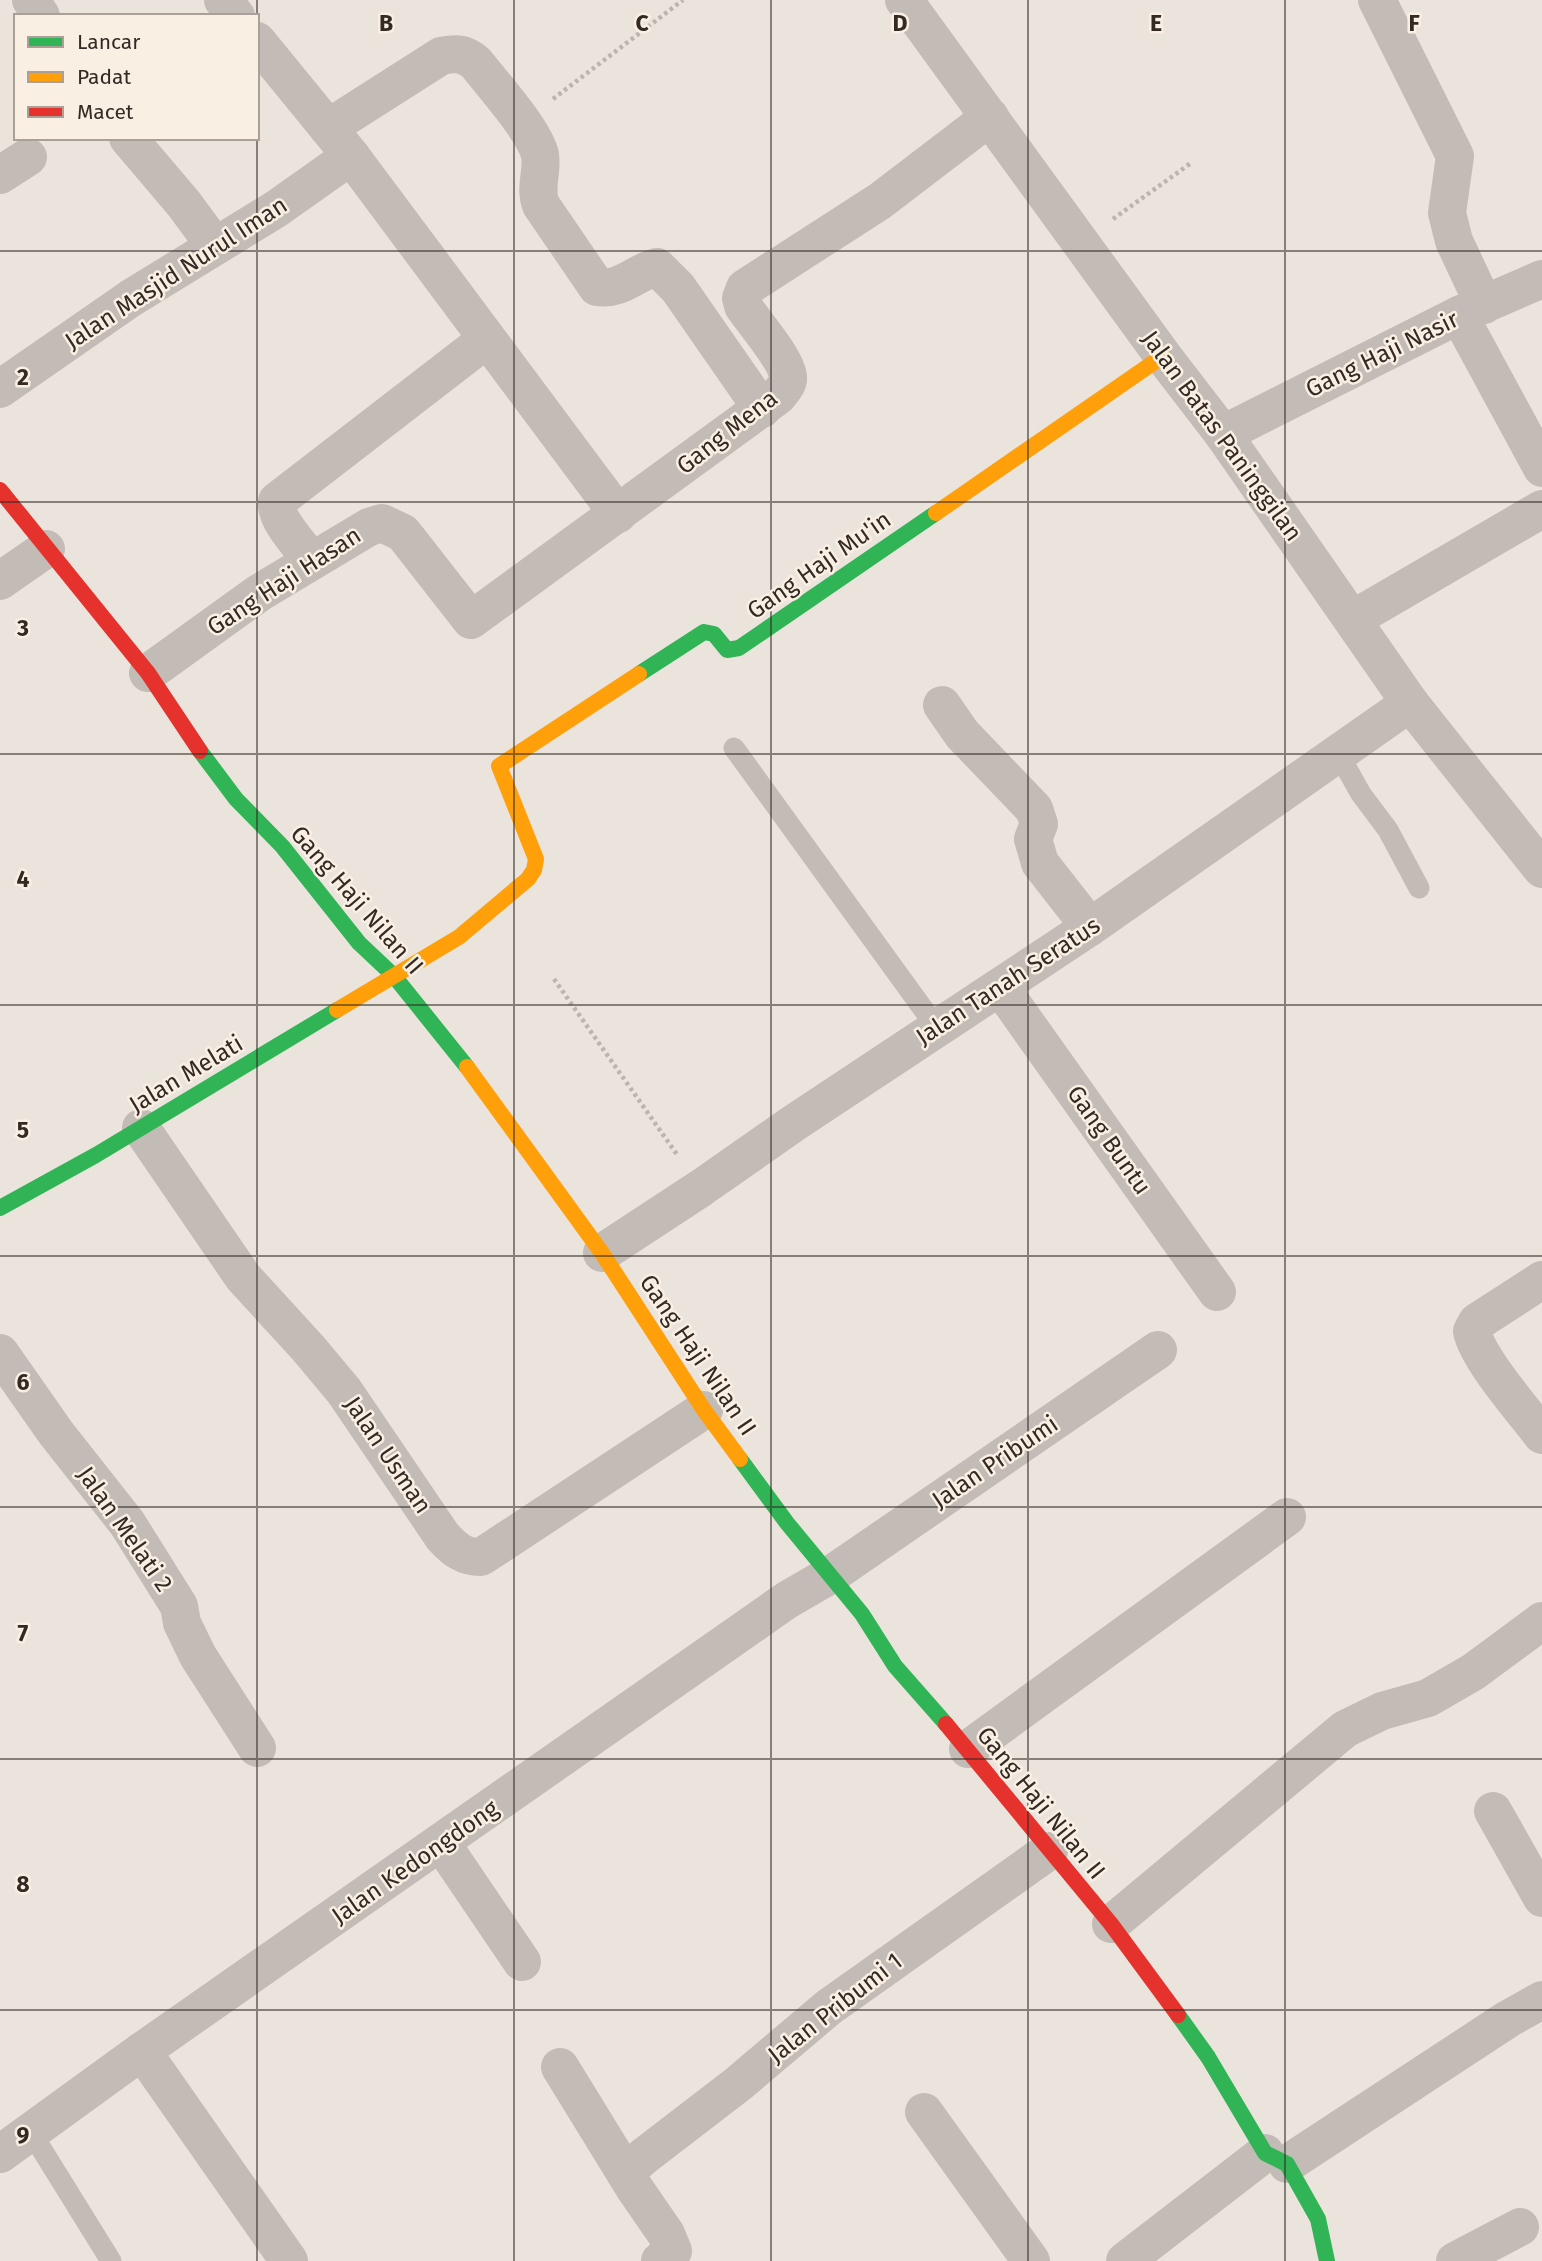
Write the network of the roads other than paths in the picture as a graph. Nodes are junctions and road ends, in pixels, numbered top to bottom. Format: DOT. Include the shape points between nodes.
graph roads {
  1 [pos="12,0"];
  2 [pos="223,0"];
  3 [pos="904,0"];
  4 [pos="1377,0"];
  5 [pos="0,9"];
  6 [pos="234,14"];
  7 [pos="259,43"];
  8 [pos="990,117"];
  9 [pos="130,140"];
  10 [pos="340,142"];
  11 [pos="215,246"];
  12 [pos="1542,279"];
  13 [pos="1472,310"];
  14 [pos="487,339"];
  15 [pos="1163,356"];
  16 [pos="0,389"];
  17 [pos="761,409"];
  18 [pos="1223,434"];
  19 [pos="1542,468"];
  20 [pos="0,490"];
  21 [pos="1542,509"];
  22 [pos="618,514"];
  23 [pos="46,549"];
  24 [pos="312,561"];
  25 [pos="0,581"];
  26 [pos="1353,619"];
  27 [pos="471,620"];
  28 [pos="148,673"];
  29 [pos="1409,703"];
  30 [pos="942,705"];
  31 [pos="734,748"];
  32 [pos="1338,753"];
  33 [pos="1539,862"];
  34 [pos="1419,888"];
  35 [pos="1090,927"];
  36 [pos="394,976"];
  37 [pos="1001,988"];
  38 [pos="937,1028"];
  39 [pos="141,1128"];
  40 [pos="0,1209"];
  41 [pos="602,1254"];
  42 [pos="1542,1280"];
  43 [pos="1217,1292"];
  44 [pos="1158,1350"];
  45 [pos="0,1353"];
  46 [pos="704,1410"];
  47 [pos="1542,1435"];
  48 [pos="1287,1517"];
  49 [pos="832,1574"];
  50 [pos="1542,1621"];
  51 [pos="257,1748"];
  52 [pos="968,1749"];
  53 [pos="1493,1811"];
  54 [pos="442,1844"];
  55 [pos="1049,1851"];
  56 [pos="1542,1898"];
  57 [pos="1111,1924"];
  58 [pos="522,1962"];
  59 [pos="1542,2000"];
  60 [pos="142,2052"];
  61 [pos="560,2067"];
  62 [pos="924,2112"];
  63 [pos="31,2132"];
  64 [pos="0,2154"];
  65 [pos="1276,2158"];
  66 [pos="626,2172"];
  67 [pos="1520,2227"];
  68 [pos="671,2258"];
  69 [pos="111,2261"];
  70 [pos="289,2261"];
  71 [pos="1031,2261"];
  72 [pos="1125,2261"];
  73 [pos="1326,2261"];
  74 [pos="1455,2261"];
  1 -- 5 [label="street"];
  2 -- 6 [label="street"];
  3 -- 8 [label="street, Jalan Batas Paninggilan"];
  4 -- 13 [label="street" via="1455,156 1447,213"];
  7 -- 10 [label="street"];
  8 -- 15 [label="street, Jalan Batas Paninggilan"];
  8 -- 17 [label="street, Gang Mena" via="880,201 745,288 743,306 788,376 778,396"];
  9 -- 11 [label="street"];
  10 -- 11 [label="street, Jalan Masjid Nurul Iman" via="276,209"];
  10 -- 14 [label="street"];
  10 -- 17 [label="street, Jalan Masjid Nurul Iman" via="441,56 457,53 468,57 522,123 539,152 541,205 597,287 607,289 657,267 678,288"];
  11 -- 16 [label="street, Jalan Masjid Nurul Iman"];
  12 -- 13 [label="street, Gang Haji Nasir"];
  13 -- 18 [label="street, Gang Haji Nasir"];
  13 -- 19 [label="street"];
  14 -- 22 [label="street"];
  14 -- 24 [label="street" via="277,501 280,517"];
  15 -- 18 [label="street, Jalan Batas Paninggilan"];
  15 -- 36 [label="street, Gang Haji Mu'in" via="739,648 727,650 714,634 704,632 499,766 532,847 534,870 459,937"];
  17 -- 22 [label="street, Gang Mena"];
  18 -- 26 [label="street, Jalan Batas Paninggilan"];
  20 -- 23 [label="street, Gang Haji Nilan II"];
  21 -- 26 [label="street"];
  22 -- 27 [label="street, Gang Mena"];
  23 -- 25 [label="street"];
  23 -- 28 [label="street, Gang Haji Nilan II"];
  24 -- 27 [label="street, Gang Haji Hasan" via="369,527 392,526 403,533"];
  24 -- 28 [label="street, Gang Haji Hasan"];
  26 -- 29 [label="street, Jalan Batas Paninggilan"];
  28 -- 36 [label="street, Gang Haji Nilan II" via="236,799 282,846 359,943"];
  29 -- 32 [label="street, Jalan Tanah Seratus"];
  29 -- 33 [label="street, Jalan Batas Paninggilan"];
  30 -- 35 [label="street" via="962,734 1034,809 1039,824 1033,839 1040,863"];
  31 -- 38 [label="lane"];
  32 -- 34 [label="lane"];
  32 -- 35 [label="street, Jalan Tanah Seratus"];
  35 -- 37 [label="street, Jalan Tanah Seratus"];
  36 -- 39 [label="street, Jalan Melati"];
  36 -- 41 [label="street, Gang Haji Nilan II" via="455,1050"];
  37 -- 38 [label="street, Jalan Tanah Seratus"];
  37 -- 43 [label="street, Gang Buntu"];
  38 -- 41 [label="street, Jalan Tanah Seratus"];
  39 -- 40 [label="street, Jalan Melati"];
  39 -- 46 [label="street, Jalan Usman" via="243,1277 344,1391 443,1537 467,1557 481,1557"];
  41 -- 46 [label="street, Gang Haji Nilan II"];
  42 -- 47 [label="street" via="1477,1322 1472,1331 1487,1363"];
  44 -- 49 [label="street, Jalan Pribumi"];
  45 -- 51 [label="street, Jalan Melati 2" via="127,1523 179,1606 181,1623 193,1647"];
  46 -- 49 [label="street, Gang Haji Nilan II"];
  48 -- 52 [label="street"];
  49 -- 52 [label="street, Gang Haji Nilan II" via="895,1666"];
  49 -- 54 [label="street, Jalan Kedongdong" via="787,1600"];
  50 -- 57 [label="street" via="1473,1672 1428,1698 1382,1711 1345,1729"];
  52 -- 55 [label="street, Gang Haji Nilan II"];
  53 -- 56 [label="street"];
  54 -- 58 [label="street"];
  54 -- 60 [label="street, Jalan Kedongdong"];
  55 -- 57 [label="street, Gang Haji Nilan II"];
  55 -- 66 [label="street, Jalan Pribumi 1" via="829,2007"];
  57 -- 65 [label="street, Gang Haji Nilan II"];
  59 -- 65 [label="street"];
  60 -- 63 [label="street, Jalan Kedongdong"];
  60 -- 70 [label="street"];
  61 -- 66 [label="street"];
  62 -- 71 [label="street"];
  63 -- 64 [label="street, Jalan Kedongdong"];
  63 -- 69 [label="lane"];
  65 -- 72 [label="street"];
  65 -- 73 [label="street, Gang Haji Nilan II" via="1318,2219"];
  66 -- 68 [label="street" via="666,2234"];
  67 -- 74 [label="street"];
}
